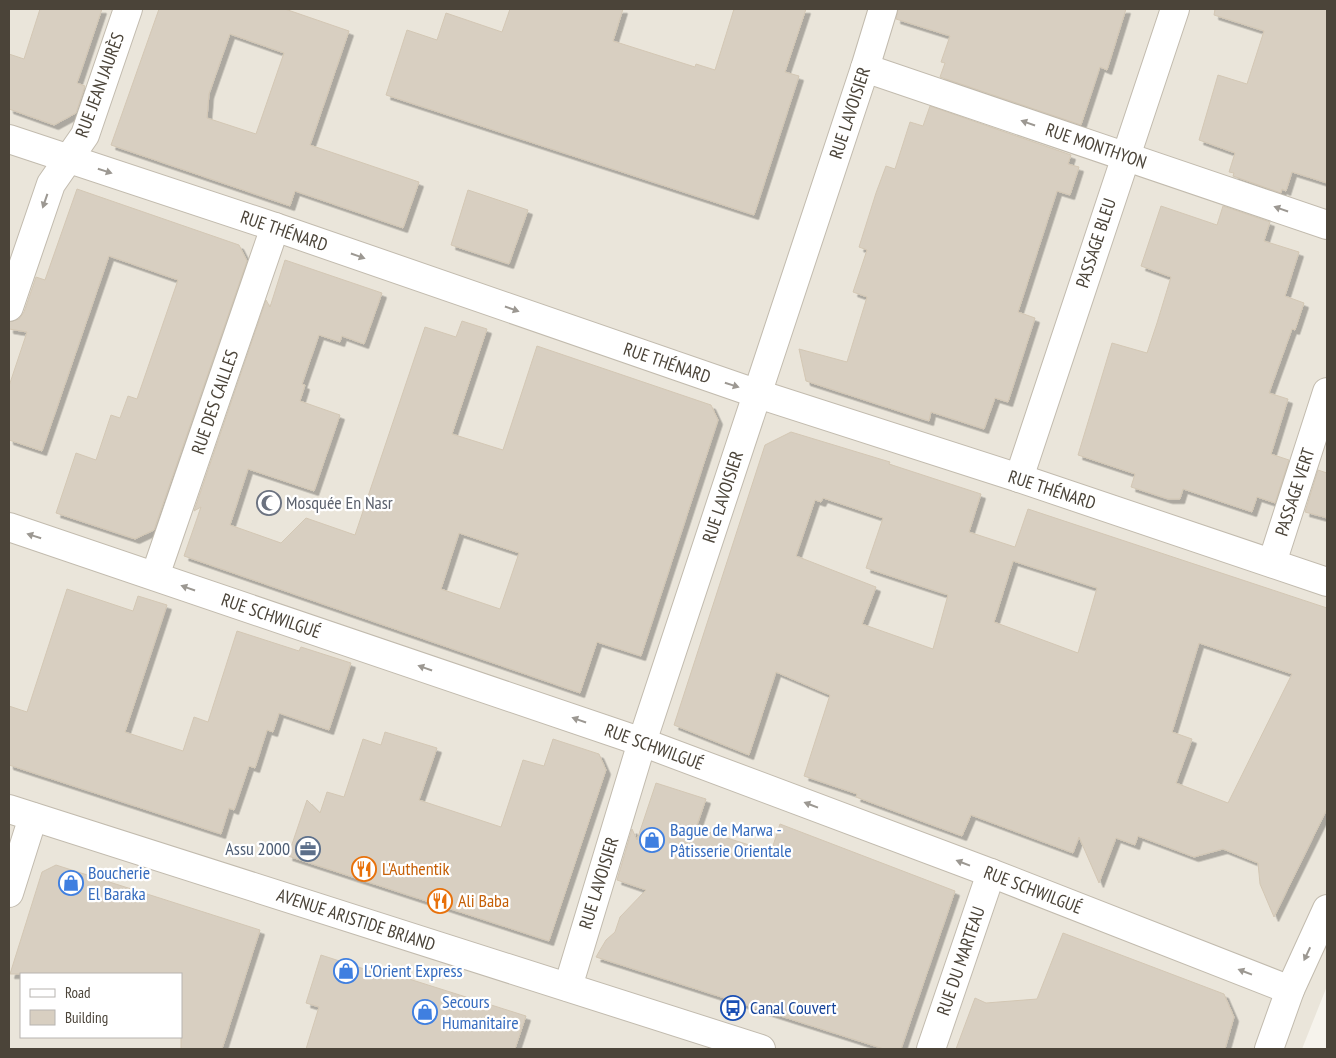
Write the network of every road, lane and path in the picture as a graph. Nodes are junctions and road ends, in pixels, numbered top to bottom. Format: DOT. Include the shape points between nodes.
graph roads {
  1 [pos="128,9"];
  2 [pos="883,9"];
  3 [pos="1175,9"];
  4 [pos="865,68"];
  5 [pos="9,139"];
  6 [pos="1125,156"];
  7 [pos="68,159"];
  8 [pos="1327,225"];
  9 [pos="275,227"];
  10 [pos="9,307"];
  11 [pos="1327,392"];
  12 [pos="758,394"];
  13 [pos="1019,478"];
  14 [pos="9,527"];
  15 [pos="1272,563"];
  16 [pos="155,576"];
  17 [pos="1327,582"];
  18 [pos="642,742"];
  19 [pos="21,813"];
  20 [pos="991,873"];
  21 [pos="9,893"];
  22 [pos="1327,909"];
  23 [pos="568,987"];
  24 [pos="1290,990"];
  25 [pos="761,1049"];
  26 [pos="930,1049"];
  27 [pos="1269,1049"];
  1 -- 7 [label="street, RUE JEAN JAURÈS" via="85,135"];
  2 -- 4 [label="street, RUE LAVOISIER"];
  3 -- 6 [label="street, PASSAGE BLEU"];
  6 -- 4 [label="street, RUE MONTHYON, one-way"];
  4 -- 12 [label="street, RUE LAVOISIER"];
  5 -- 7 [label="street, RUE THÉNARD"];
  8 -- 6 [label="street, RUE MONTHYON, one-way"];
  6 -- 13 [label="street, PASSAGE BLEU"];
  7 -- 9 [label="street, RUE THÉNARD, one-way"];
  7 -- 10 [label="street, RUE JEAN JAURÈS, one-way" via="51,184"];
  9 -- 12 [label="street, RUE THÉNARD, one-way"];
  9 -- 16 [label="street, RUE DES CAILLES"];
  11 -- 15 [label="street, PASSAGE VERT"];
  12 -- 13 [label="street, RUE THÉNARD"];
  12 -- 18 [label="street, RUE LAVOISIER"];
  13 -- 15 [label="street, RUE THÉNARD"];
  16 -- 14 [label="street, RUE SCHWILGUÉ, one-way"];
  15 -- 17 [label="street, RUE THÉNARD"];
  18 -- 16 [label="street, RUE SCHWILGUÉ, one-way"];
  20 -- 18 [label="street, RUE SCHWILGUÉ, one-way"];
  18 -- 23 [label="street, RUE LAVOISIER"];
  19 -- 21 [label="street"];
  19 -- 23 [label="street, AVENUE ARISTIDE BRIAND"];
  24 -- 20 [label="street, RUE SCHWILGUÉ, one-way"];
  20 -- 26 [label="street, RUE DU MARTEAU"];
  22 -- 24 [label="street, one-way"];
  23 -- 25 [label="street, AVENUE ARISTIDE BRIAND"];
  24 -- 27 [label="street"];
}
